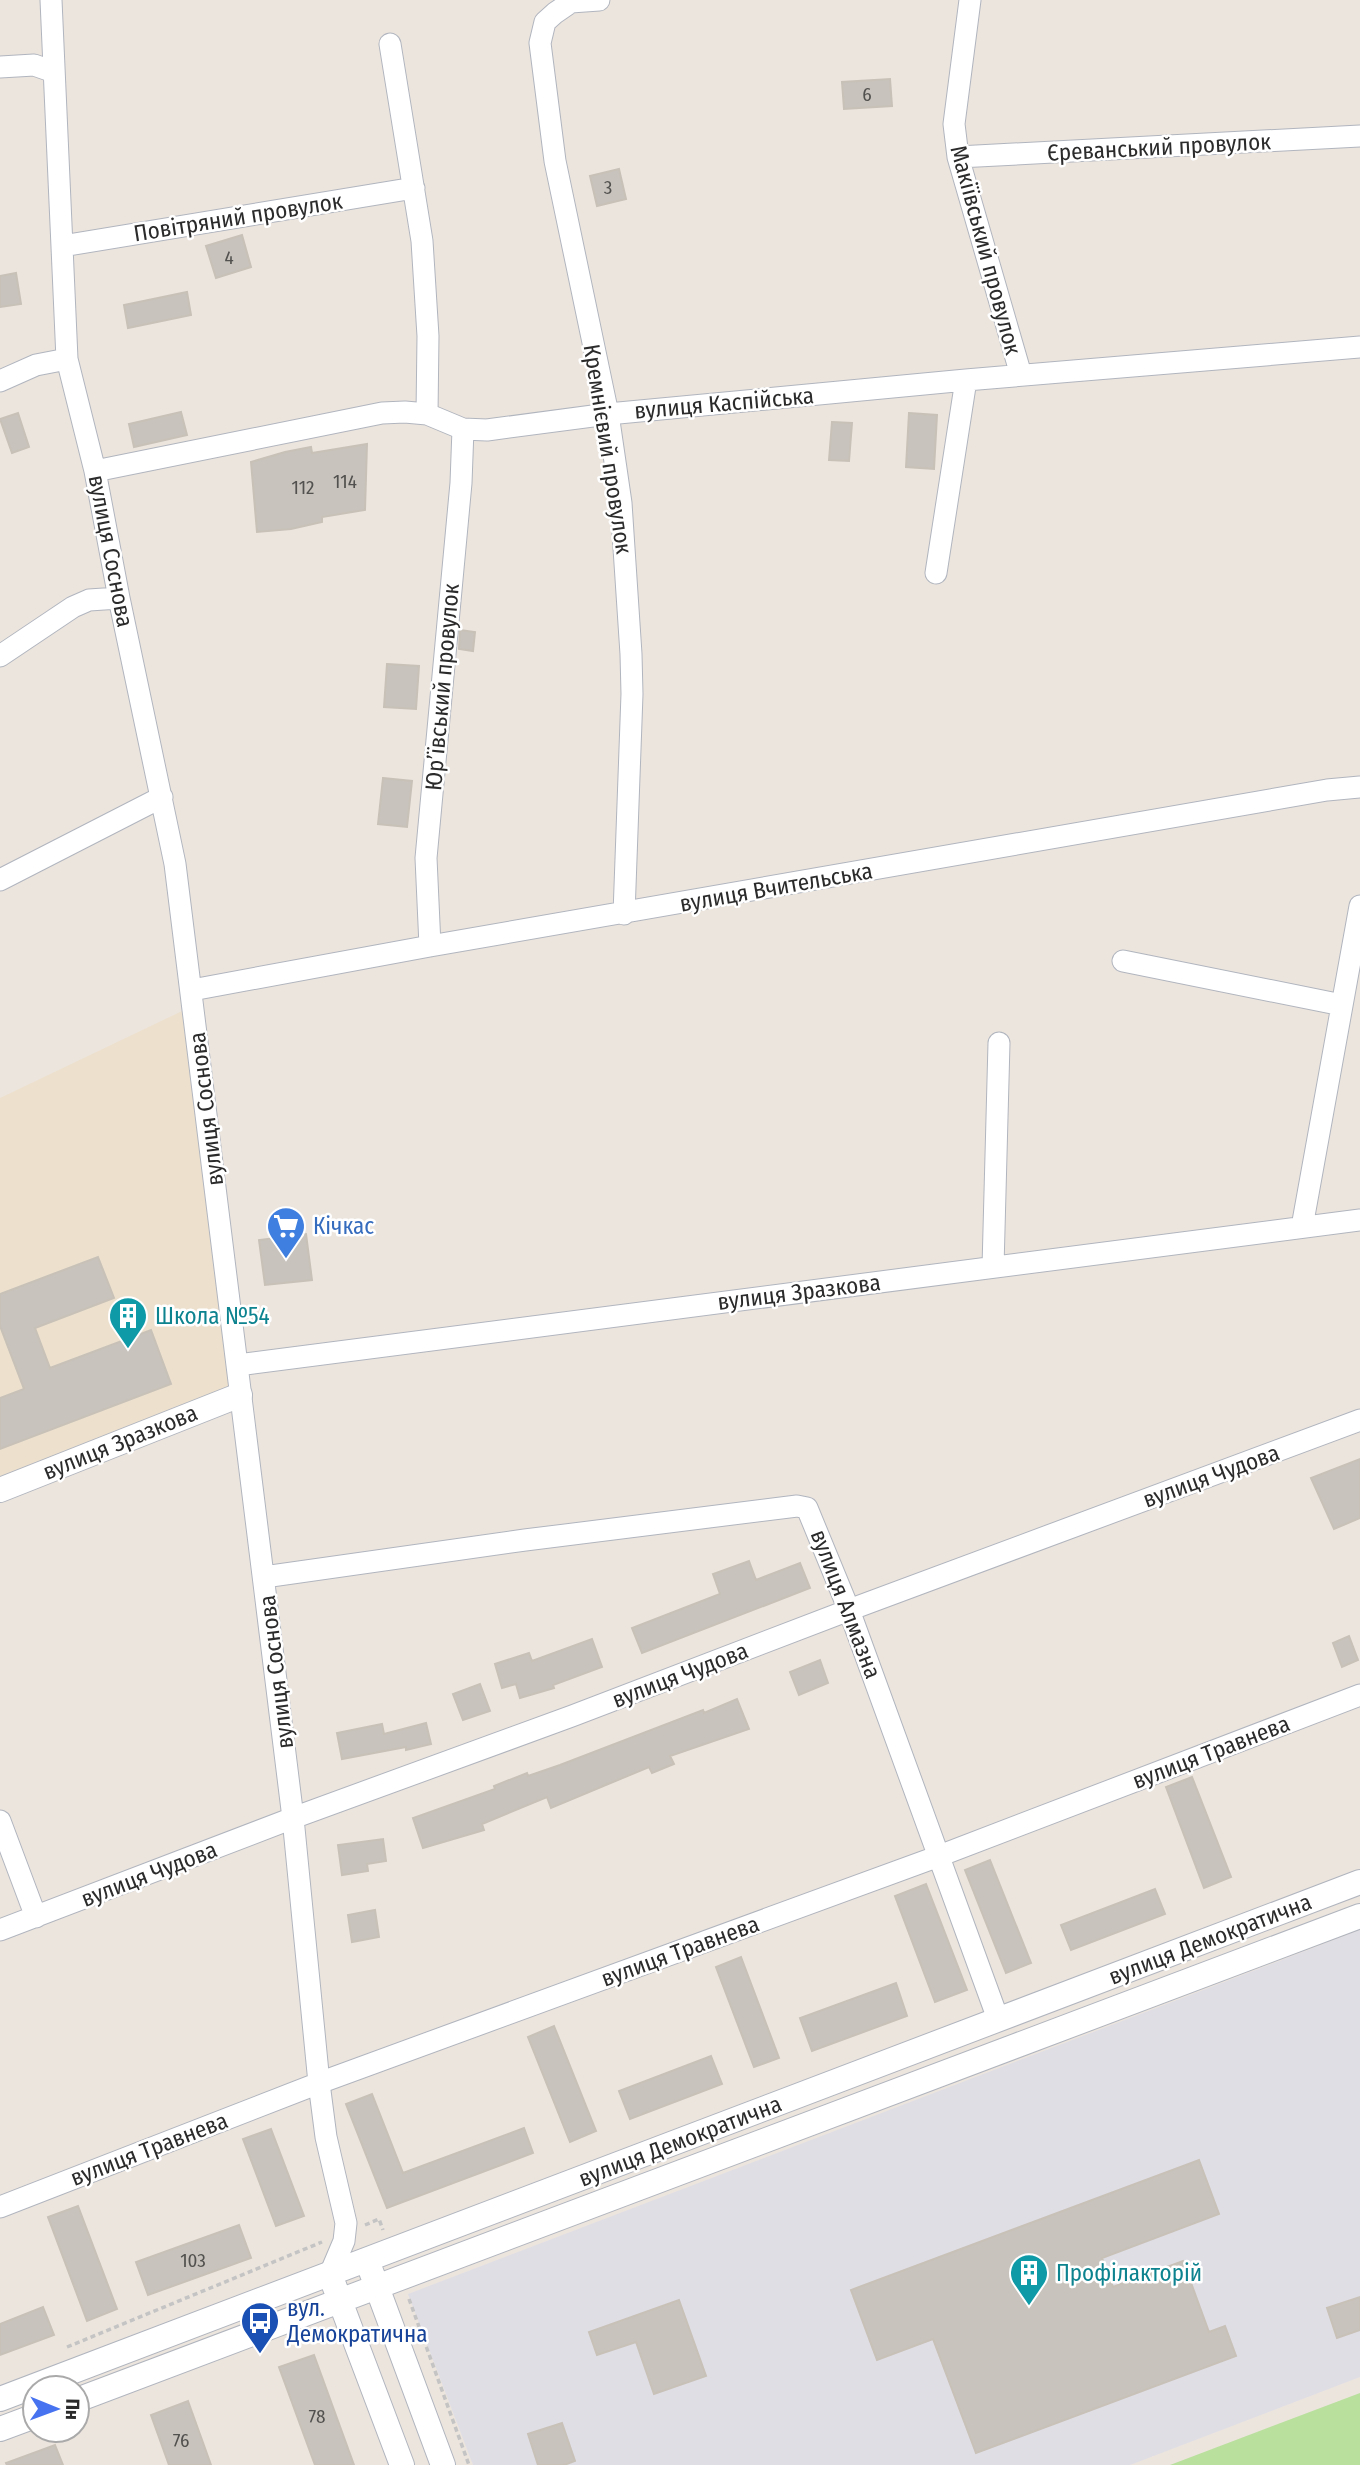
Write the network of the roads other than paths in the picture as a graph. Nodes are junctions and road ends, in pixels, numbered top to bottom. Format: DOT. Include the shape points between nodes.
graph roads {
  1 [pos="51,0"];
  2 [pos="599,0"];
  3 [pos="970,0"];
  4 [pos="571,1"];
  5 [pos="390,44"];
  6 [pos="0,66"];
  7 [pos="54,72"];
  8 [pos="1360,136"];
  9 [pos="958,157"];
  10 [pos="414,188"];
  11 [pos="62,246"];
  12 [pos="1360,347"];
  13 [pos="67,359"];
  14 [pos="1021,375"];
  15 [pos="966,380"];
  16 [pos="0,381"];
  17 [pos="427,414"];
  18 [pos="608,414"];
  19 [pos="463,429"];
  20 [pos="95,471"];
  21 [pos="936,573"];
  22 [pos="119,598"];
  23 [pos="0,656"];
  24 [pos="1360,787"];
  25 [pos="162,797"];
  26 [pos="0,880"];
  27 [pos="1360,906"];
  28 [pos="624,914"];
  29 [pos="430,946"];
  30 [pos="1123,961"];
  31 [pos="192,990"];
  32 [pos="1342,1005"];
  33 [pos="999,1043"];
  34 [pos="1360,1220"];
  35 [pos="1302,1227"];
  36 [pos="993,1267"];
  37 [pos="238,1365"];
  38 [pos="240,1395"];
  39 [pos="1360,1420"];
  40 [pos="0,1490"];
  41 [pos="264,1577"];
  42 [pos="849,1610"];
  43 [pos="1360,1695"];
  44 [pos="293,1818"];
  45 [pos="0,1821"];
  46 [pos="939,1856"];
  47 [pos="1360,1882"];
  48 [pos="1360,1916"];
  49 [pos="36,1917"];
  50 [pos="0,1930"];
  51 [pos="998,2019"];
  52 [pos="318,2083"];
  53 [pos="0,2207"];
  54 [pos="347,2229"];
  55 [pos="367,2260"];
  56 [pos="330,2274"];
  57 [pos="377,2286"];
  58 [pos="340,2300"];
  59 [pos="91,2395"];
  60 [pos="0,2399"];
  61 [pos="21,2421"];
  62 [pos="0,2429"];
  63 [pos="402,2465"];
  64 [pos="443,2465"];
  1 -- 7 [label="street, вулиця Соснова"];
  2 -- 4 [label="street"];
  3 -- 9 [label="street, Макіївський провулок" via="954,124"];
  4 -- 18 [label="street, Кремнієвий провулок" via="545,22 541,55 555,161"];
  5 -- 10 [label="street"];
  6 -- 7 [label="street" via="34,65"];
  7 -- 11 [label="street, вулиця Соснова"];
  8 -- 9 [label="street, Єреванський провулок"];
  9 -- 14 [label="street, Макіївський провулок"];
  10 -- 11 [label="street, Повітряний провулок"];
  10 -- 17 [label="street" via="427,283"];
  11 -- 13 [label="street, вулиця Соснова"];
  12 -- 14 [label="street, вулиця Каспійська"];
  13 -- 16 [label="street" via="36,365"];
  13 -- 20 [label="street, вулиця Соснова"];
  14 -- 15 [label="street, вулиця Каспійська"];
  15 -- 18 [label="street, вулиця Каспійська"];
  15 -- 21 [label="street"];
  17 -- 19 [label="street, вулиця Каспійська"];
  17 -- 20 [label="street, вулиця Каспійська" via="382,413"];
  18 -- 19 [label="street, вулиця Каспійська"];
  18 -- 28 [label="street, Кремнієвий провулок" via="621,503 631,654"];
  19 -- 29 [label="street, Юр’ївський провулок" via="426,858"];
  20 -- 22 [label="street, вулиця Соснова"];
  22 -- 23 [label="street" via="89,600 73,607"];
  22 -- 25 [label="street, вулиця Соснова"];
  24 -- 28 [label="street, вулиця Вчительська"];
  25 -- 26 [label="street"];
  25 -- 31 [label="street, вулиця Соснова"];
  27 -- 32 [label="street"];
  28 -- 29 [label="street, вулиця Вчительська"];
  29 -- 31 [label="street, вулиця Вчительська"];
  30 -- 32 [label="street"];
  31 -- 37 [label="street, вулиця Соснова"];
  32 -- 35 [label="street"];
  33 -- 36 [label="street"];
  34 -- 35 [label="street, вулиця Зразкова"];
  35 -- 36 [label="street, вулиця Зразкова"];
  36 -- 37 [label="street, вулиця Зразкова"];
  37 -- 38 [label="street, вулиця Соснова"];
  38 -- 40 [label="street, вулиця Зразкова"];
  38 -- 41 [label="street, вулиця Соснова"];
  39 -- 42 [label="street, вулиця Чудова"];
  41 -- 42 [label="street, вулиця Алмазна" via="804,1506 810,1511"];
  41 -- 44 [label="street, вулиця Соснова"];
  42 -- 44 [label="street, вулиця Чудова"];
  42 -- 46 [label="street, вулиця Алмазна"];
  43 -- 46 [label="street, вулиця Травнева"];
  44 -- 49 [label="street, вулиця Чудова"];
  44 -- 52 [label="street, вулиця Соснова"];
  45 -- 49 [label="street"];
  46 -- 51 [label="street, вулиця Алмазна"];
  46 -- 52 [label="street, вулиця Травнева"];
  47 -- 51 [label="street, вулиця Демократична"];
  48 -- 57 [label="street, вулиця Демократична"];
  49 -- 50 [label="street, вулиця Чудова"];
  51 -- 55 [label="street, вулиця Демократична"];
  52 -- 53 [label="street, вулиця Травнева"];
  52 -- 54 [label="street, вулиця Соснова"];
  54 -- 55 [label="street, вулиця Соснова"];
  54 -- 56 [label="street"];
  55 -- 56 [label="street, вулиця Демократична"];
  55 -- 57 [label="street"];
  56 -- 58 [label="street"];
  56 -- 60 [label="street, вулиця Демократична"];
  57 -- 58 [label="street, вулиця Демократична"];
  57 -- 64 [label="street"];
  58 -- 59 [label="street, вулиця Демократична"];
  58 -- 63 [label="street"];
  61 -- 62 [label="street"];
}
